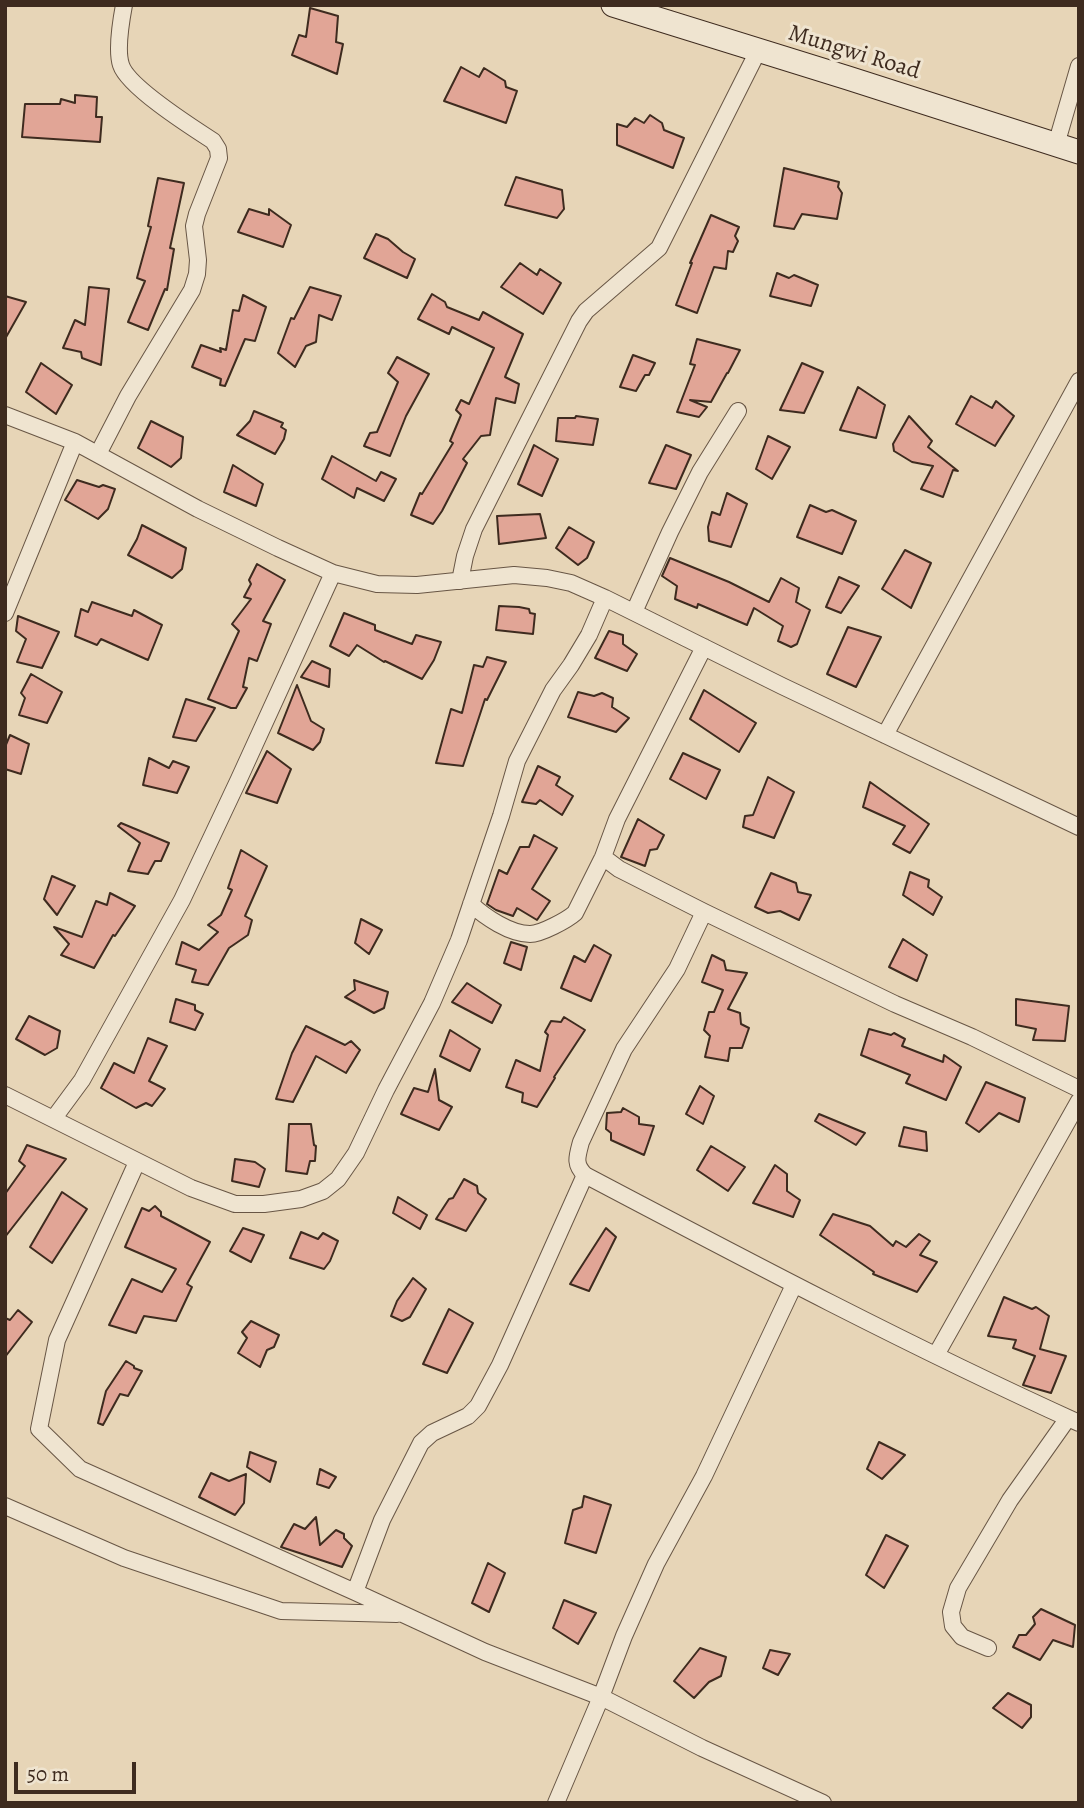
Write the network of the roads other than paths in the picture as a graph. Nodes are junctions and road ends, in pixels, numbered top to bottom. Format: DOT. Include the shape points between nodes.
graph roads {
  1 [pos="124,5"];
  2 [pos="613,5"];
  3 [pos="758,51"];
  4 [pos="1079,66"];
  5 [pos="1056,145"];
  6 [pos="1079,152"];
  7 [pos="1079,381"];
  8 [pos="738,411"];
  9 [pos="5,415"];
  10 [pos="75,442"];
  11 [pos="98,454"];
  12 [pos="332,573"];
  13 [pos="460,581"];
  14 [pos="605,598"];
  15 [pos="634,612"];
  16 [pos="5,613"];
  17 [pos="704,647"];
  18 [pos="885,735"];
  19 [pos="1079,827"];
  20 [pos="603,857"];
  21 [pos="471,904"];
  22 [pos="704,912"];
  23 [pos="1079,1089"];
  24 [pos="5,1094"];
  25 [pos="1079,1101"];
  26 [pos="54,1118"];
  27 [pos="137,1162"];
  28 [pos="584,1175"];
  29 [pos="794,1285"];
  30 [pos="936,1355"];
  31 [pos="1074,1420"];
  32 [pos="5,1506"];
  33 [pos="355,1592"];
  34 [pos="403,1614"];
  35 [pos="988,1648"];
  36 [pos="601,1697"];
  37 [pos="556,1803"];
  38 [pos="822,1803"];
  1 -- 11 [label="street" via="121,66 132,82 214,141 219,158 194,226 198,260 192,290"];
  2 -- 3 [label="main road, Mungwi Road"];
  3 -- 5 [label="main road, Mungwi Road"];
  3 -- 13 [label="street" via="659,248 579,321 474,529"];
  4 -- 5 [label="street"];
  5 -- 6 [label="main road, Mungwi Road"];
  7 -- 18 [label="street"];
  8 -- 15 [label="street" via="700,472"];
  9 -- 10 [label="street"];
  10 -- 11 [label="street"];
  10 -- 16 [label="street"];
  11 -- 12 [label="street"];
  12 -- 13 [label="street" via="377,584"];
  12 -- 26 [label="street" via="182,900 93,1062"];
  13 -- 14 [label="street" via="514,575 547,578"];
  14 -- 15 [label="street"];
  14 -- 21 [label="street" via="517,761"];
  15 -- 17 [label="street"];
  17 -- 18 [label="street"];
  17 -- 20 [label="street" via="617,819"];
  18 -- 19 [label="street"];
  20 -- 21 [label="street" via="575,913 538,933 520,932 492,921"];
  20 -- 22 [label="street"];
  21 -- 27 [label="street" via="432,1003 356,1153 323,1191 301,1199 234,1204"];
  22 -- 23 [label="street"];
  22 -- 28 [label="street" via="677,969 624,1049 581,1142 577,1158"];
  24 -- 26 [label="street"];
  25 -- 30 [label="street"];
  26 -- 27 [label="street"];
  27 -- 33 [label="street" via="57,1340 39,1429 80,1469"];
  28 -- 29 [label="street"];
  28 -- 33 [label="street" via="478,1406 421,1443 382,1520"];
  29 -- 30 [label="street"];
  29 -- 36 [label="street" via="704,1476 656,1564"];
  30 -- 31 [label="street"];
  31 -- 35 [label="street" via="1010,1500 958,1588 951,1612 953,1626 962,1637"];
  32 -- 34 [label="street" via="124,1558 281,1611"];
  33 -- 34 [label="street"];
  34 -- 36 [label="street"];
  36 -- 37 [label="street"];
  36 -- 38 [label="street"];
}
